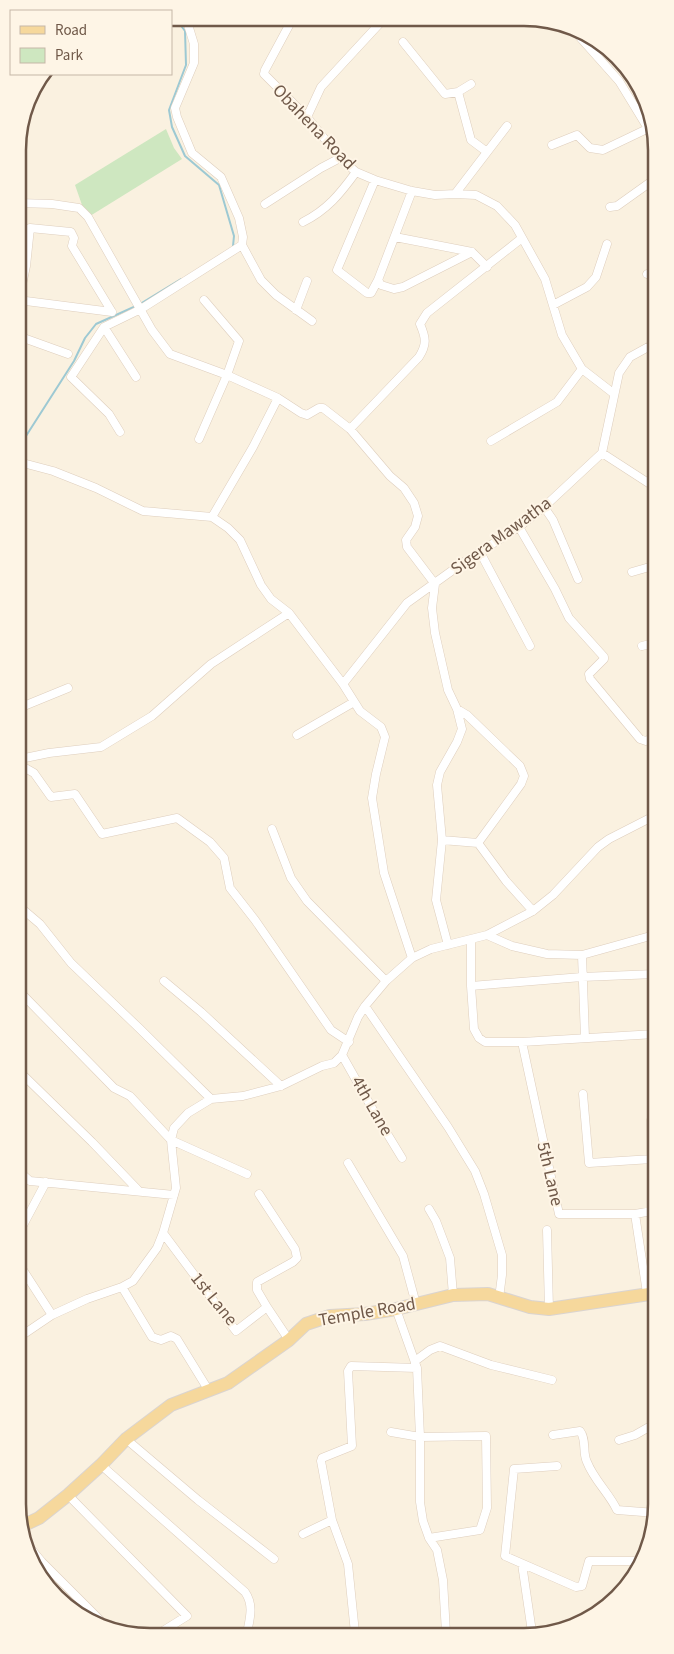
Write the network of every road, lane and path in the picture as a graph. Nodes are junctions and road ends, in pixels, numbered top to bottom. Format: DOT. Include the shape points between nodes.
graph roads {
  1 [pos="377,26"];
  2 [pos="189,27"];
  3 [pos="289,27"];
  4 [pos="403,42"];
  5 [pos="584,42"];
  6 [pos="472,84"];
  7 [pos="458,92"];
  8 [pos="307,118"];
  9 [pos="645,124"];
  10 [pos="507,126"];
  11 [pos="647,133"];
  12 [pos="552,145"];
  13 [pos="487,152"];
  14 [pos="340,158"];
  15 [pos="356,172"];
  16 [pos="375,180"];
  17 [pos="648,184"];
  18 [pos="412,191"];
  19 [pos="455,194"];
  20 [pos="27,203"];
  21 [pos="266,204"];
  22 [pos="610,206"];
  23 [pos="303,222"];
  24 [pos="395,237"];
  25 [pos="522,238"];
  26 [pos="607,244"];
  27 [pos="242,246"];
  28 [pos="27,249"];
  29 [pos="472,252"];
  30 [pos="487,267"];
  31 [pos="378,280"];
  32 [pos="307,282"];
  33 [pos="204,300"];
  34 [pos="27,302"];
  35 [pos="553,305"];
  36 [pos="139,306"];
  37 [pos="296,310"];
  38 [pos="312,321"];
  39 [pos="104,327"];
  40 [pos="27,339"];
  41 [pos="648,347"];
  42 [pos="68,354"];
  43 [pos="582,369"];
  44 [pos="227,375"];
  45 [pos="136,377"];
  46 [pos="614,394"];
  47 [pos="278,398"];
  48 [pos="350,429"];
  49 [pos="120,432"];
  50 [pos="198,439"];
  51 [pos="491,441"];
  52 [pos="602,453"];
  53 [pos="27,464"];
  54 [pos="648,483"];
  55 [pos="544,507"];
  56 [pos="212,517"];
  57 [pos="518,527"];
  58 [pos="480,552"];
  59 [pos="648,568"];
  60 [pos="632,572"];
  61 [pos="578,579"];
  62 [pos="434,584"];
  63 [pos="290,613"];
  64 [pos="648,645"];
  65 [pos="530,646"];
  66 [pos="642,646"];
  67 [pos="343,684"];
  68 [pos="68,688"];
  69 [pos="354,702"];
  70 [pos="27,705"];
  71 [pos="456,709"];
  72 [pos="297,735"];
  73 [pos="648,740"];
  74 [pos="27,758"];
  75 [pos="27,769"];
  76 [pos="648,819"];
  77 [pos="272,829"];
  78 [pos="442,840"];
  79 [pos="478,843"];
  80 [pos="26,912"];
  81 [pos="533,912"];
  82 [pos="487,936"];
  83 [pos="647,936"];
  84 [pos="471,939"];
  85 [pos="448,945"];
  86 [pos="582,955"];
  87 [pos="412,958"];
  88 [pos="647,974"];
  89 [pos="582,977"];
  90 [pos="164,981"];
  91 [pos="386,981"];
  92 [pos="471,986"];
  93 [pos="26,999"];
  94 [pos="365,1006"];
  95 [pos="647,1034"];
  96 [pos="585,1038"];
  97 [pos="348,1042"];
  98 [pos="522,1042"];
  99 [pos="342,1055"];
  100 [pos="26,1078"];
  101 [pos="281,1086"];
  102 [pos="583,1094"];
  103 [pos="211,1099"];
  104 [pos="171,1140"];
  105 [pos="402,1158"];
  106 [pos="647,1159"];
  107 [pos="348,1163"];
  108 [pos="247,1174"];
  109 [pos="26,1178"];
  110 [pos="46,1182"];
  111 [pos="139,1191"];
  112 [pos="259,1194"];
  113 [pos="174,1195"];
  114 [pos="429,1210"];
  115 [pos="647,1213"];
  116 [pos="635,1214"];
  117 [pos="26,1219"];
  118 [pos="546,1230"];
  119 [pos="162,1233"];
  120 [pos="647,1274"];
  121 [pos="26,1275"];
  122 [pos="122,1287"];
  123 [pos="453,1294"];
  124 [pos="647,1294"];
  125 [pos="499,1298"];
  126 [pos="416,1304"];
  127 [pos="267,1308"];
  128 [pos="396,1308"];
  129 [pos="549,1309"];
  130 [pos="52,1314"];
  131 [pos="26,1332"];
  132 [pos="289,1340"];
  133 [pos="416,1364"];
  134 [pos="552,1380"];
  135 [pos="209,1391"];
  136 [pos="647,1428"];
  137 [pos="391,1432"];
  138 [pos="553,1435"];
  139 [pos="420,1436"];
  140 [pos="126,1439"];
  141 [pos="619,1440"];
  142 [pos="101,1465"];
  143 [pos="558,1466"];
  144 [pos="68,1495"];
  145 [pos="647,1512"];
  146 [pos="332,1520"];
  147 [pos="28,1523"];
  148 [pos="303,1534"];
  149 [pos="429,1538"];
  150 [pos="274,1559"];
  151 [pos="633,1561"];
  152 [pos="522,1564"];
  153 [pos="43,1567"];
  154 [pos="83,1608"];
  155 [pos="168,1628"];
  156 [pos="248,1628"];
  157 [pos="354,1628"];
  158 [pos="446,1628"];
  159 [pos="531,1628"];
  1 -- 8 [label="street" via="321,87"];
  2 -- 27 [label="street" via="194,44 194,63 176,108 176,117 192,153 221,177 239,218 244,237"];
  3 -- 8 [label="street, Obahena Road" via="264,74"];
  4 -- 7 [label="street" via="445,94"];
  5 -- 9 [label="street" via="619,81"];
  6 -- 7 [label="street"];
  7 -- 13 [label="street" via="471,140"];
  8 -- 14 [label="street, Obahena Road"];
  10 -- 13 [label="street"];
  11 -- 12 [label="street" via="603,150 590,148 577,135"];
  13 -- 19 [label="street"];
  14 -- 15 [label="street, Obahena Road"];
  14 -- 21 [label="street"];
  15 -- 16 [label="street, Obahena Road"];
  15 -- 23 [label="street" via="342,192 320,213"];
  16 -- 18 [label="street, Obahena Road"];
  16 -- 31 [label="street" via="337,270 368,293"];
  17 -- 22 [label="street" via="617,206"];
  18 -- 19 [label="street, Obahena Road"];
  18 -- 24 [label="street"];
  19 -- 25 [label="street, Obahena Road" via="476,195 497,206"];
  20 -- 36 [label="street" via="78,208 88,217"];
  24 -- 29 [label="street"];
  24 -- 31 [label="street"];
  25 -- 30 [label="street"];
  25 -- 35 [label="street, Obahena Road" via="545,279"];
  26 -- 35 [label="street" via="596,277 587,287"];
  27 -- 36 [label="street"];
  27 -- 37 [label="street" via="261,280"];
  28 -- 34 [label="street" via="30,228 71,232 74,238 72,246 112,312"];
  29 -- 30 [label="street"];
  29 -- 31 [label="street" via="403,287 394,289 381,285"];
  30 -- 48 [label="street" via="427,313 420,324 425,346 419,357"];
  32 -- 37 [label="street"];
  33 -- 44 [label="street" via="239,341"];
  35 -- 43 [label="street, Obahena Road" via="562,335"];
  36 -- 39 [label="street"];
  36 -- 44 [label="street" via="170,354"];
  37 -- 38 [label="street"];
  39 -- 45 [label="street"];
  39 -- 49 [label="street" via="71,377 108,414"];
  40 -- 42 [label="street"];
  41 -- 46 [label="street" via="630,356 619,373"];
  43 -- 46 [label="street, Obahena Road"];
  43 -- 51 [label="street" via="557,402"];
  44 -- 47 [label="street"];
  44 -- 50 [label="street"];
  46 -- 52 [label="street"];
  47 -- 48 [label="street" via="301,414 307,415 323,408"];
  47 -- 56 [label="street"];
  48 -- 62 [label="street" via="414,503 418,516 406,540 407,547"];
  52 -- 54 [label="street"];
  52 -- 55 [label="street, Sigera Mawatha"];
  53 -- 56 [label="street" via="62,474 143,512"];
  55 -- 57 [label="street, Sigera Mawatha"];
  55 -- 61 [label="street" via="554,520"];
  56 -- 63 [label="street" via="240,540 261,585 271,599"];
  57 -- 58 [label="street, Sigera Mawatha"];
  57 -- 73 [label="street" via="569,618 604,657 590,674 590,679 640,739"];
  58 -- 62 [label="street, Sigera Mawatha"];
  58 -- 65 [label="street"];
  59 -- 60 [label="street"];
  62 -- 67 [label="street, Sigera Mawatha" via="407,603"];
  62 -- 71 [label="street, Sigera Mawatha" via="435,633 448,690"];
  63 -- 67 [label="street"];
  63 -- 74 [label="street" via="211,664 152,716 101,747"];
  64 -- 66 [label="street"];
  67 -- 69 [label="street"];
  68 -- 70 [label="street"];
  69 -- 72 [label="street"];
  69 -- 87 [label="street" via="360,712 381,726 385,736 372,798 384,873"];
  71 -- 78 [label="street, Sigera Mawatha" via="462,729 440,772 438,785"];
  71 -- 79 [label="street" via="467,715 520,766 524,776"];
  75 -- 97 [label="street" via="34,773 51,797 75,794 102,834 177,818 210,842 224,858 230,888 331,1030"];
  76 -- 81 [label="street" via="598,847"];
  77 -- 91 [label="street" via="291,878 307,901"];
  78 -- 79 [label="street"];
  78 -- 85 [label="street, Sigera Mawatha" via="436,900"];
  79 -- 81 [label="street"];
  80 -- 103 [label="street" via="40,924 71,963"];
  81 -- 82 [label="street"];
  82 -- 84 [label="street"];
  82 -- 86 [label="street" via="547,954"];
  83 -- 86 [label="street"];
  84 -- 85 [label="street"];
  84 -- 92 [label="street"];
  85 -- 87 [label="street"];
  86 -- 89 [label="street"];
  87 -- 91 [label="street"];
  88 -- 89 [label="street"];
  89 -- 92 [label="street"];
  89 -- 96 [label="street"];
  90 -- 101 [label="street"];
  91 -- 94 [label="street"];
  92 -- 98 [label="street" via="474,1028 479,1038 485,1042"];
  93 -- 104 [label="street" via="114,1088 130,1096"];
  94 -- 97 [label="street"];
  94 -- 125 [label="street" via="475,1171 502,1255"];
  95 -- 96 [label="street"];
  96 -- 98 [label="street"];
  97 -- 99 [label="street"];
  98 -- 116 [label="street, 5th Lane" via="559,1214"];
  99 -- 101 [label="street" via="334,1063"];
  99 -- 105 [label="street, 4th Lane"];
  100 -- 111 [label="street"];
  101 -- 103 [label="street" via="243,1096"];
  102 -- 106 [label="street" via="590,1163"];
  103 -- 104 [label="street" via="174,1128"];
  104 -- 108 [label="street"];
  104 -- 113 [label="street"];
  107 -- 126 [label="street" via="403,1256"];
  109 -- 110 [label="street"];
  110 -- 111 [label="street"];
  110 -- 117 [label="street"];
  111 -- 113 [label="street"];
  112 -- 127 [label="street" via="295,1249 297,1258 257,1282 257,1290"];
  113 -- 119 [label="street"];
  114 -- 123 [label="street" via="450,1258"];
  115 -- 116 [label="street"];
  116 -- 120 [label="street"];
  118 -- 129 [label="street"];
  119 -- 122 [label="street" via="157,1248 133,1281"];
  119 -- 127 [label="street, 1st Lane" via="236,1331"];
  121 -- 130 [label="street"];
  122 -- 130 [label="street"];
  122 -- 135 [label="street" via="152,1337 161,1340 171,1336 177,1339"];
  123 -- 125 [label="main road, Temple Road" via="488,1294"];
  123 -- 126 [label="main road, Temple Road"];
  124 -- 129 [label="main road, Temple Road"];
  125 -- 129 [label="main road, Temple Road"];
  126 -- 128 [label="main road, Temple Road"];
  127 -- 132 [label="street"];
  128 -- 132 [label="main road, Temple Road" via="330,1316 306,1324"];
  128 -- 133 [label="street"];
  130 -- 131 [label="street"];
  132 -- 135 [label="main road, Temple Road" via="228,1383"];
  133 -- 134 [label="street" via="430,1350 440,1346"];
  133 -- 139 [label="street"];
  133 -- 146 [label="street" via="351,1366 348,1371 352,1446 321,1461"];
  135 -- 140 [label="main road, Temple Road" via="171,1404"];
  136 -- 141 [label="street"];
  137 -- 139 [label="street"];
  138 -- 145 [label="street" via="580,1431 584,1436 585,1459 592,1474 618,1510"];
  139 -- 149 [label="street" via="420,1502"];
  139 -- 149 [label="street" via="486,1436 487,1508 480,1530"];
  140 -- 142 [label="main road, Temple Road"];
  140 -- 150 [label="street"];
  142 -- 144 [label="main road, Temple Road"];
  142 -- 156 [label="street" via="245,1592 251,1601"];
  143 -- 152 [label="street" via="514,1469 505,1556"];
  144 -- 147 [label="main road, Temple Road"];
  144 -- 155 [label="street" via="187,1616"];
  146 -- 148 [label="street"];
  146 -- 157 [label="street" via="348,1564"];
  149 -- 158 [label="street" via="437,1550 443,1580"];
  151 -- 152 [label="street" via="589,1561 582,1586 576,1587"];
  152 -- 159 [label="street"];
  153 -- 154 [label="street"];
}
